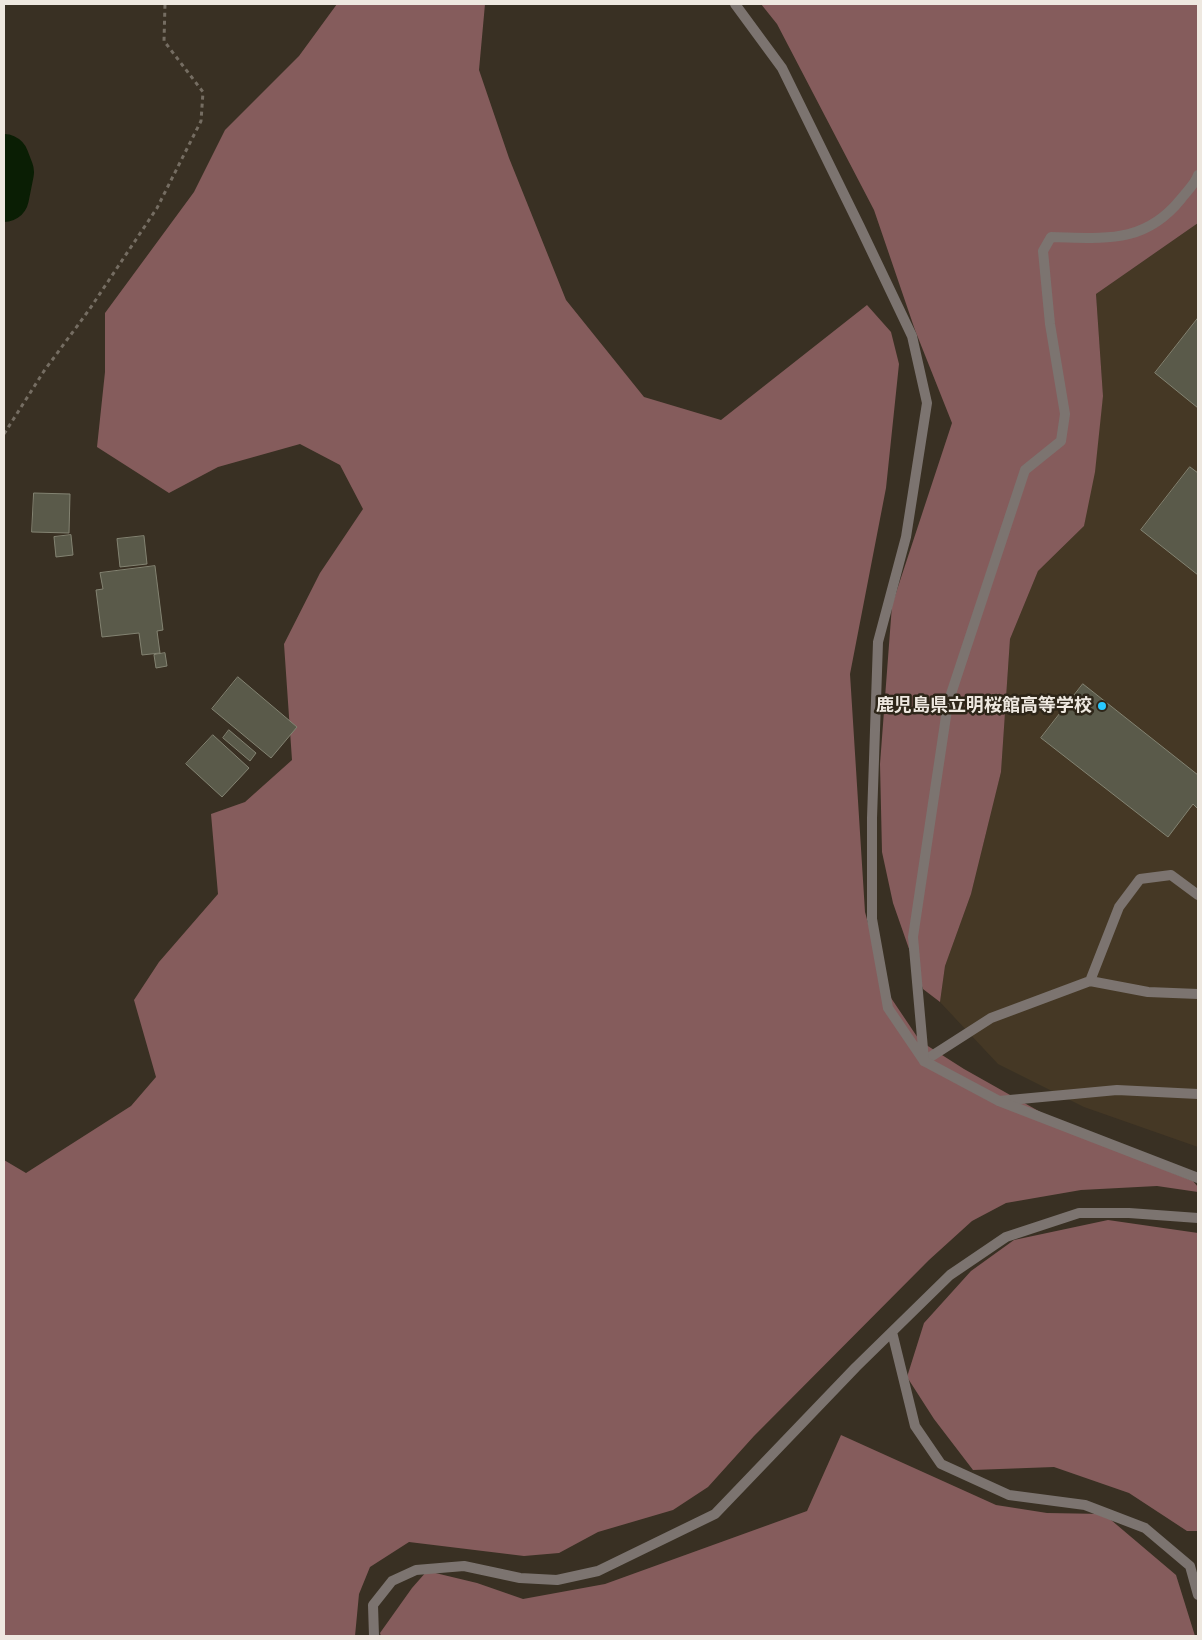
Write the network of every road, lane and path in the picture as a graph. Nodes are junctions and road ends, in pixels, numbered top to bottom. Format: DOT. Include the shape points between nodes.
graph roads {
  1 [pos="165,4"];
  2 [pos="735,4"];
  3 [pos="1198,175"];
  4 [pos="4,434"];
  5 [pos="1198,895"];
  6 [pos="1090,981"];
  7 [pos="1198,994"];
  8 [pos="924,1061"];
  9 [pos="1198,1094"];
  10 [pos="999,1101"];
  11 [pos="1198,1178"];
  12 [pos="1198,1218"];
  13 [pos="892,1332"];
  14 [pos="1198,1595"];
  15 [pos="374,1636"];
  1 -- 4 [label="path" via="164,41 203,92 201,121 157,208"];
  2 -- 8 [label="street" via="782,68 860,227 912,336 927,403 906,537 878,642 872,818 872,919 888,1008"];
  3 -- 8 [label="street" via="1178,203 1136,234 1111,238 1051,237 1043,251 1050,324 1065,414 1061,441 1025,470 948,703 913,937"];
  5 -- 6 [label="street" via="1170,875 1140,879 1119,907"];
  6 -- 7 [label="street" via="1148,992"];
  6 -- 8 [label="street" via="991,1018"];
  8 -- 10 [label="street"];
  9 -- 10 [label="street" via="1117,1090"];
  10 -- 11 [label="street"];
  12 -- 13 [label="street" via="1079,1213 1006,1237 950,1275"];
  13 -- 14 [label="street" via="915,1426 941,1464 1009,1495 1085,1505 1144,1528 1190,1566"];
  13 -- 15 [label="street" via="715,1514 598,1571 557,1580 520,1578 464,1566 416,1570 392,1581 373,1604"];
}
